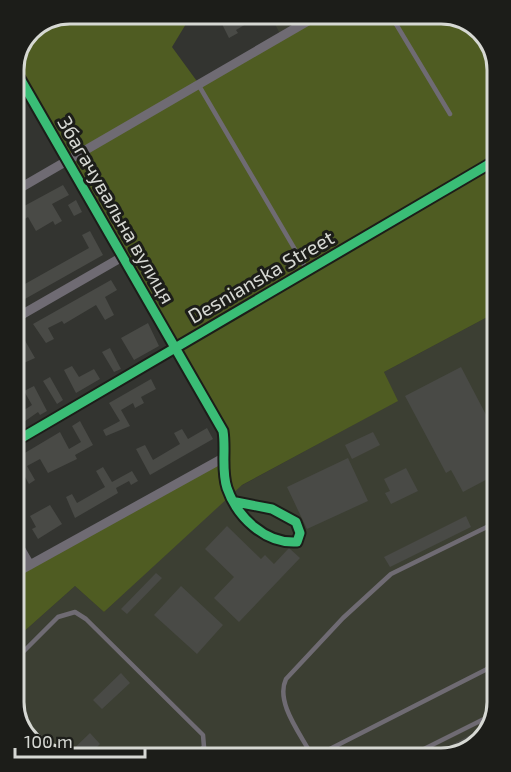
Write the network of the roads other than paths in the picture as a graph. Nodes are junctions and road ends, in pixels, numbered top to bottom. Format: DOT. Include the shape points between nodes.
graph roads {
  1 [pos="303,24"];
  2 [pos="396,24"];
  3 [pos="198,84"];
  4 [pos="24,86"];
  5 [pos="450,114"];
  6 [pos="67,161"];
  7 [pos="487,165"];
  8 [pos="24,186"];
  9 [pos="122,257"];
  10 [pos="307,270"];
  11 [pos="24,313"];
  12 [pos="174,348"];
  13 [pos="24,436"];
  14 [pos="225,457"];
  15 [pos="236,502"];
  16 [pos="487,527"];
  17 [pos="24,555"];
  18 [pos="30,565"];
  19 [pos="24,568"];
  20 [pos="24,651"];
  21 [pos="487,669"];
  22 [pos="483,720"];
  23 [pos="203,748"];
  24 [pos="308,748"];
  25 [pos="332,748"];
  26 [pos="426,748"];
  1 -- 3 [label="street"];
  2 -- 5 [label="lane"];
  3 -- 6 [label="street"];
  3 -- 10 [label="lane"];
  4 -- 6 [label="street, Збагачувальна вулиця"];
  6 -- 8 [label="street"];
  6 -- 9 [label="street, Збагачувальна вулиця"];
  7 -- 10 [label="street, Desnianska Street"];
  9 -- 11 [label="street"];
  9 -- 12 [label="street, Збагачувальна вулиця"];
  10 -- 12 [label="street, Desnianska Street"];
  12 -- 13 [label="street, Desnianska Street"];
  12 -- 14 [label="street, Збагачувальна вулиця" via="223,431"];
  14 -- 15 [label="street, Збагачувальна вулиця" via="227,489"];
  14 -- 18 [label="street"];
  15 -- 15 [label="street, Збагачувальна вулиця" via="248,521 269,539 297,542 300,533 296,522 272,509"];
  16 -- 24 [label="lane" via="391,574 286,679 282,686 284,701"];
  17 -- 18 [label="street"];
  18 -- 19 [label="street"];
  20 -- 23 [label="lane" via="58,616 75,612 203,735"];
  21 -- 25 [label="lane"];
  22 -- 26 [label="lane"];
}
